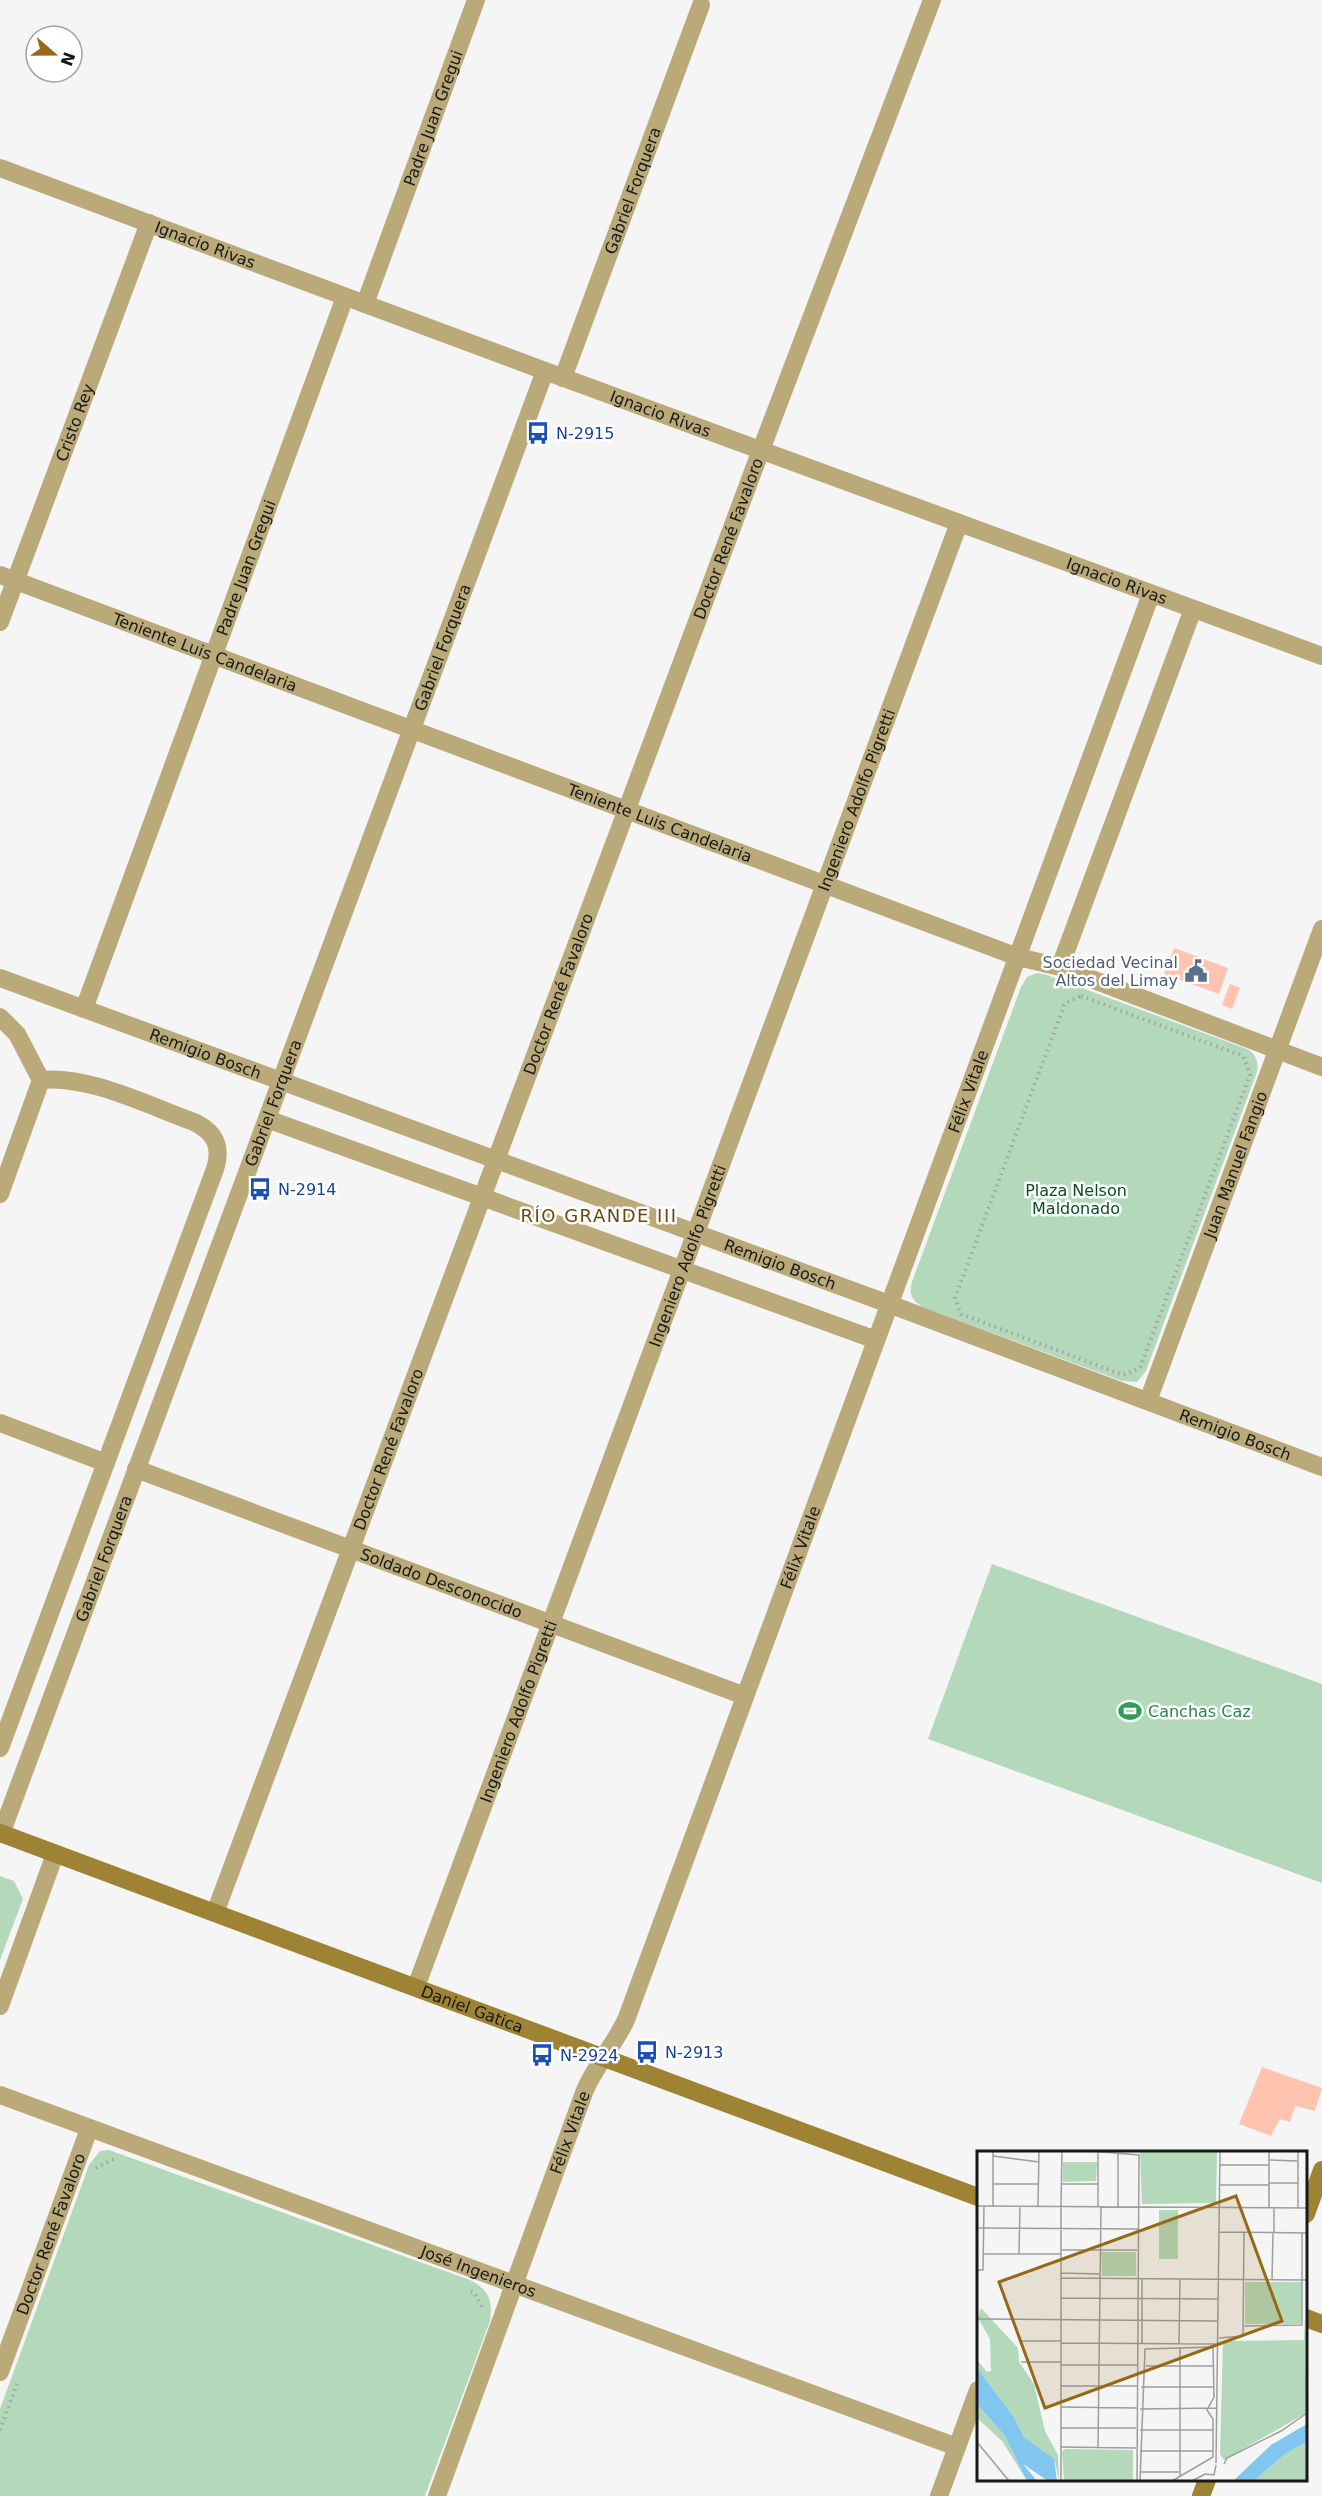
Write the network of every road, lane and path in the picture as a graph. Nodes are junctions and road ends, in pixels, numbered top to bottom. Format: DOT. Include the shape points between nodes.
graph roads {
  1 [pos="476,0"];
  2 [pos="932,0"];
  3 [pos="701,4"];
  4 [pos="0,168"];
  5 [pos="149,223"];
  6 [pos="345,297"];
  7 [pos="365,304"];
  8 [pos="545,371"];
  9 [pos="563,378"];
  10 [pos="761,450"];
  11 [pos="959,523"];
  12 [pos="8,577"];
  13 [pos="1151,594"];
  14 [pos="1193,609"];
  15 [pos="0,621"];
  16 [pos="214,655"];
  17 [pos="1322,656"];
  18 [pos="411,729"];
  19 [pos="626,810"];
  20 [pos="825,884"];
  21 [pos="1322,929"];
  22 [pos="1018,957"];
  23 [pos="1060,967"];
  24 [pos="0,978"];
  25 [pos="84,1009"];
  26 [pos="0,1017"];
  27 [pos="1277,1050"];
  28 [pos="1322,1067"];
  29 [pos="41,1080"];
  30 [pos="280,1082"];
  31 [pos="267,1119"];
  32 [pos="495,1161"];
  33 [pos="0,1194"];
  34 [pos="482,1197"];
  35 [pos="695,1233"];
  36 [pos="682,1270"];
  37 [pos="889,1304"];
  38 [pos="876,1340"];
  39 [pos="1124,1375"];
  40 [pos="1148,1401"];
  41 [pos="0,1423"];
  42 [pos="106,1463"];
  43 [pos="1322,1467"];
  44 [pos="136,1469"];
  45 [pos="351,1549"];
  46 [pos="550,1624"];
  47 [pos="745,1696"];
  48 [pos="0,1749"];
  49 [pos="0,1834"];
  50 [pos="55,1854"];
  51 [pos="215,1913"];
  52 [pos="416,1987"];
  53 [pos="0,2006"];
  54 [pos="603,2057"];
  55 [pos="0,2095"];
  56 [pos="90,2129"];
  57 [pos="126,2162"];
  58 [pos="1322,2170"];
  59 [pos="93,2179"];
  60 [pos="977,2197"];
  61 [pos="1307,2209"];
  62 [pos="514,2284"];
  63 [pos="463,2288"];
  64 [pos="474,2292"];
  65 [pos="1307,2319"];
  66 [pos="1322,2324"];
  67 [pos="0,2372"];
  68 [pos="20,2375"];
  69 [pos="977,2393"];
  70 [pos="0,2430"];
  71 [pos="957,2447"];
  72 [pos="1207,2481"];
  73 [pos="437,2496"];
  74 [pos="939,2496"];
  75 [pos="1201,2496"];
  1 -- 7 [label="street, Padre Juan Gregui"];
  2 -- 10 [label="street, Doctor René Favaloro"];
  3 -- 9 [label="street, Gabriel Forquera"];
  4 -- 5 [label="street, Ignacio Rivas"];
  5 -- 6 [label="street, Ignacio Rivas"];
  5 -- 12 [label="street, Cristo Rey"];
  6 -- 7 [label="street, Ignacio Rivas"];
  6 -- 16 [label="street, Padre Juan Gregui"];
  7 -- 8 [label="street, Ignacio Rivas"];
  8 -- 9 [label="street, Ignacio Rivas"];
  8 -- 18 [label="street, Gabriel Forquera"];
  9 -- 10 [label="street, Ignacio Rivas"];
  10 -- 11 [label="street, Ignacio Rivas"];
  10 -- 19 [label="street, Doctor René Favaloro"];
  11 -- 13 [label="street, Ignacio Rivas"];
  11 -- 20 [label="street, Ingeniero Adolfo Pigretti"];
  12 -- 15 [label="street, Cristo Rey"];
  12 -- 16 [label="street, Teniente Luis Candelaria"];
  13 -- 14 [label="street, Ignacio Rivas"];
  13 -- 22 [label="street, Félix Vitale"];
  14 -- 17 [label="street, Ignacio Rivas"];
  14 -- 23 [label="street"];
  16 -- 18 [label="street, Teniente Luis Candelaria"];
  16 -- 25 [label="street, Padre Juan Gregui"];
  18 -- 19 [label="street, Teniente Luis Candelaria"];
  18 -- 30 [label="street, Gabriel Forquera"];
  19 -- 20 [label="street, Teniente Luis Candelaria"];
  19 -- 32 [label="street, Doctor René Favaloro"];
  20 -- 22 [label="street, Teniente Luis Candelaria"];
  20 -- 35 [label="street, Ingeniero Adolfo Pigretti"];
  21 -- 27 [label="street, Juan Manuel Fangio"];
  22 -- 23 [label="street, Teniente Luis Candelaria"];
  22 -- 37 [label="street, Félix Vitale"];
  23 -- 27 [label="street, Teniente Luis Candelaria"];
  24 -- 25 [label="street, Remigio Bosch"];
  25 -- 30 [label="street, Remigio Bosch"];
  26 -- 29 [label="street" via="17,1034"];
  27 -- 28 [label="street, Teniente Luis Candelaria"];
  27 -- 40 [label="street, Juan Manuel Fangio"];
  29 -- 33 [label="street"];
  29 -- 42 [label="street, Gabriel Forquera" via="86,1083 194,1122 210,1131 218,1154"];
  30 -- 31 [label="street, Gabriel Forquera"];
  30 -- 32 [label="street, Remigio Bosch"];
  31 -- 34 [label="street"];
  31 -- 44 [label="street, Gabriel Forquera"];
  32 -- 34 [label="street, Doctor René Favaloro"];
  32 -- 35 [label="street, Remigio Bosch"];
  34 -- 36 [label="street"];
  34 -- 45 [label="street, Doctor René Favaloro"];
  35 -- 36 [label="street, Ingeniero Adolfo Pigretti"];
  35 -- 37 [label="street, Remigio Bosch"];
  36 -- 38 [label="street"];
  36 -- 46 [label="street, Ingeniero Adolfo Pigretti"];
  37 -- 38 [label="street, Félix Vitale"];
  37 -- 40 [label="street, Remigio Bosch"];
  38 -- 47 [label="street, Félix Vitale"];
  39 -- 39 [label="path" via="1140,1368 1250,1075 1243,1056 1081,996 1065,1003 955,1298 961,1314"];
  40 -- 43 [label="street, Remigio Bosch"];
  41 -- 42 [label="street"];
  42 -- 48 [label="street, Gabriel Forquera"];
  44 -- 45 [label="street, Soldado Desconocido"];
  44 -- 49 [label="street, Gabriel Forquera"];
  45 -- 46 [label="street, Soldado Desconocido"];
  45 -- 51 [label="street, Doctor René Favaloro"];
  46 -- 47 [label="street, Soldado Desconocido"];
  46 -- 52 [label="street, Ingeniero Adolfo Pigretti"];
  47 -- 54 [label="street, Félix Vitale" via="626,2020"];
  49 -- 50 [label="main road, Daniel Gatica"];
  50 -- 51 [label="main road, Daniel Gatica"];
  50 -- 53 [label="street"];
  51 -- 52 [label="main road, Daniel Gatica"];
  52 -- 54 [label="main road, Daniel Gatica"];
  54 -- 60 [label="main road, Daniel Gatica"];
  54 -- 62 [label="street, Félix Vitale" via="585,2090"];
  55 -- 56 [label="street, José Ingenieros"];
  56 -- 62 [label="street, José Ingenieros"];
  56 -- 67 [label="street, Doctor René Favaloro"];
  57 -- 59 [label="path" via="114,2158 97,2168"];
  58 -- 61 [label="main road"];
  62 -- 71 [label="street, José Ingenieros"];
  62 -- 73 [label="street, Félix Vitale"];
  63 -- 64 [label="path"];
  65 -- 66 [label="main road"];
  68 -- 70 [label="path"];
  69 -- 71 [label="street"];
  71 -- 74 [label="street"];
  72 -- 75 [label="main road"];
}
